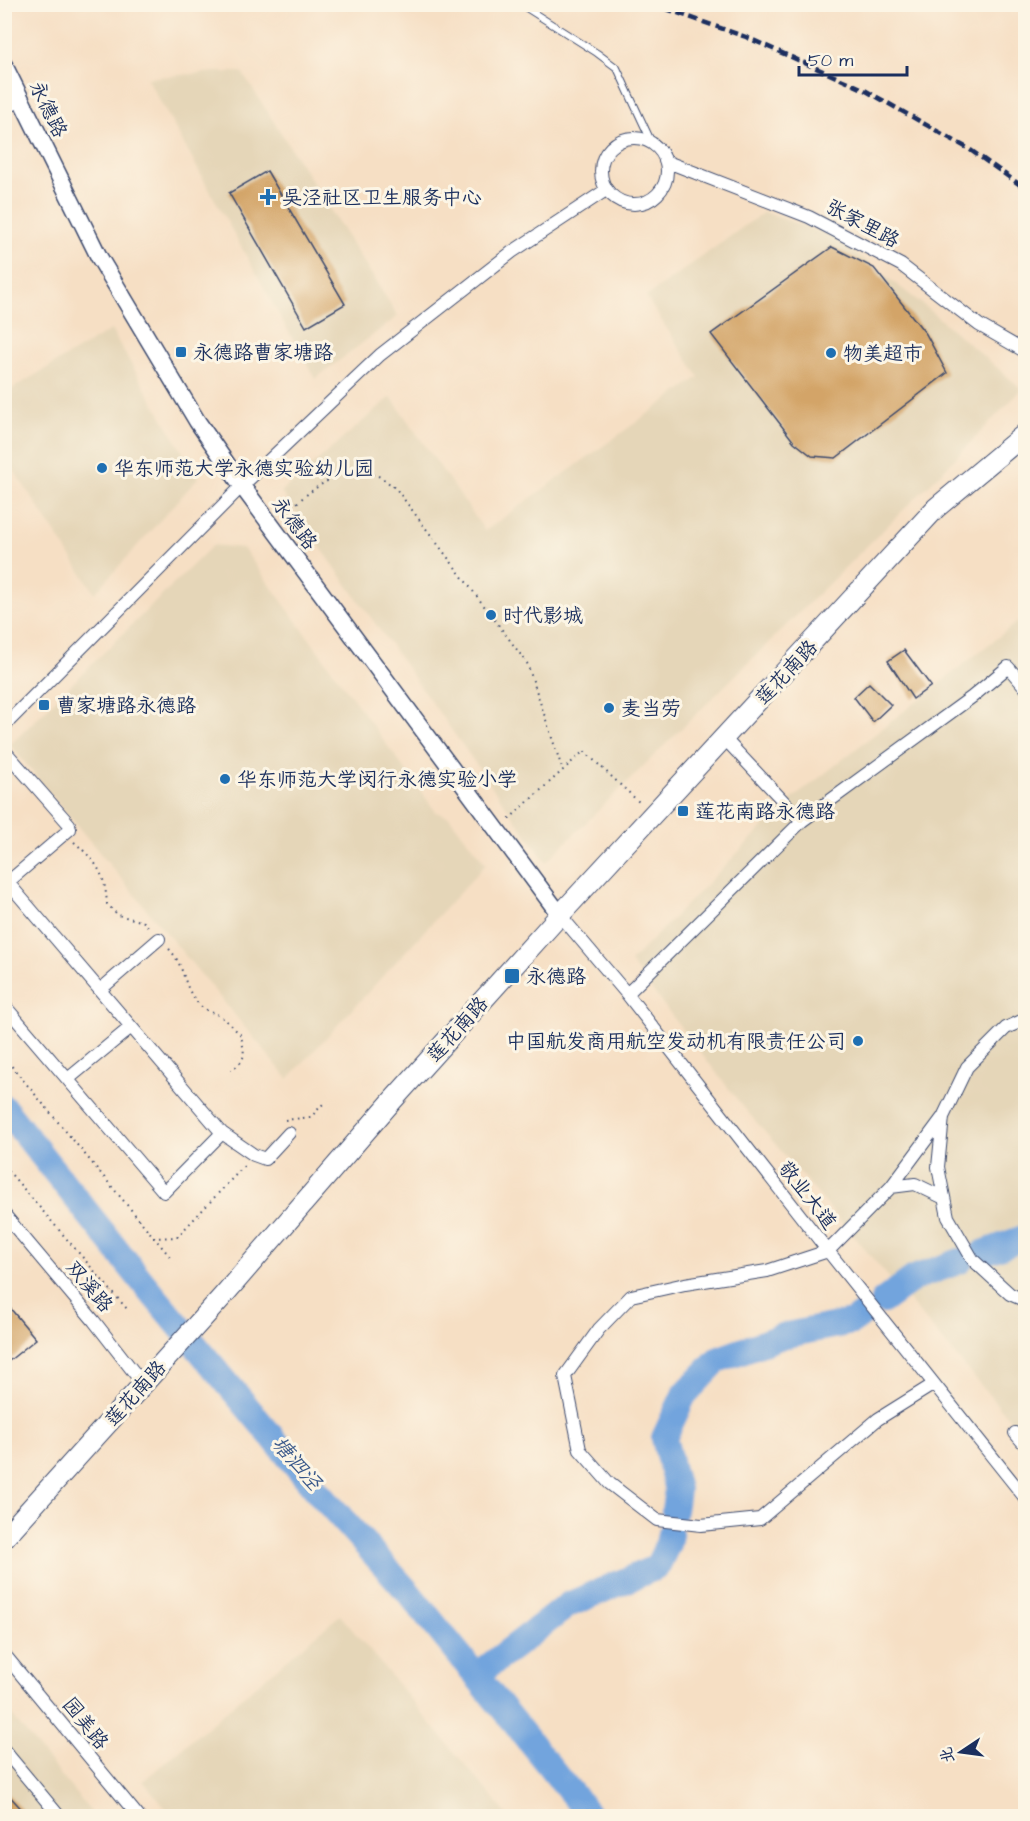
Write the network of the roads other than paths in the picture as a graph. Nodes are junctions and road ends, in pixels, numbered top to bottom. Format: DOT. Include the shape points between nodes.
graph roads {
  1 [pos="520,4"];
  2 [pos="4,65"];
  3 [pos="21,101"];
  4 [pos="4,108"];
  5 [pos="652,143"];
  6 [pos="665,161"];
  7 [pos="606,189"];
  8 [pos="1026,352"];
  9 [pos="1026,433"];
  10 [pos="242,486"];
  11 [pos="1026,688"];
  12 [pos="4,726"];
  13 [pos="724,738"];
  14 [pos="4,750"];
  15 [pos="802,821"];
  16 [pos="6,880"];
  17 [pos="560,915"];
  18 [pos="159,939"];
  19 [pos="100,990"];
  20 [pos="627,994"];
  21 [pos="4,1005"];
  22 [pos="1026,1018"];
  23 [pos="131,1027"];
  24 [pos="68,1079"];
  25 [pos="943,1118"];
  26 [pos="284,1129"];
  27 [pos="222,1133"];
  28 [pos="891,1187"];
  29 [pos="944,1198"];
  30 [pos="4,1214"];
  31 [pos="828,1251"];
  32 [pos="1026,1300"];
  33 [pos="143,1384"];
  34 [pos="934,1384"];
  35 [pos="1015,1433"];
  36 [pos="1026,1446"];
  37 [pos="1026,1499"];
  38 [pos="4,1538"];
  39 [pos="4,1654"];
  40 [pos="4,1750"];
  41 [pos="59,1816"];
  42 [pos="138,1816"];
  1 -- 5 [label="lane" via="617,68"];
  2 -- 3 [label="street, 永德路"];
  3 -- 4 [label="street"];
  3 -- 10 [label="street, 永德路" via="99,257 197,421"];
  5 -- 6 [label="street"];
  5 -- 7 [label="street" via="630,138 610,148 600,168"];
  6 -- 7 [label="street" via="665,183 660,192 642,204 622,202"];
  6 -- 8 [label="street, 张家里路" via="809,217 891,260 979,325"];
  7 -- 10 [label="street" via="512,252 380,355"];
  9 -- 13 [label="main road, 莲花南路" via="936,508"];
  10 -- 12 [label="street"];
  10 -- 17 [label="street, 永德路"];
  11 -- 15 [label="street" via="1008,666"];
  13 -- 15 [label="street"];
  13 -- 17 [label="main road, 莲花南路"];
  14 -- 16 [label="street" via="70,829"];
  15 -- 20 [label="street"];
  16 -- 19 [label="street"];
  17 -- 20 [label="street, 敬业大道"];
  17 -- 33 [label="main road, 莲花南路"];
  18 -- 19 [label="street"];
  19 -- 23 [label="street"];
  20 -- 31 [label="street, 敬业大道"];
  21 -- 24 [label="street"];
  22 -- 25 [label="street" via="1005,1028 966,1067"];
  23 -- 24 [label="street"];
  23 -- 27 [label="street"];
  24 -- 27 [label="street" via="164,1192"];
  25 -- 28 [label="street"];
  25 -- 29 [label="street" via="938,1167"];
  26 -- 27 [label="street" via="265,1159"];
  28 -- 29 [label="street" via="915,1185"];
  28 -- 31 [label="street"];
  29 -- 32 [label="street" via="948,1217 973,1260 1010,1294"];
  30 -- 33 [label="street, 双溪路"];
  31 -- 34 [label="street, 敬业大道"];
  31 -- 34 [label="street" via="767,1271 631,1296 599,1329 565,1376 580,1450 609,1484 657,1520 701,1525 760,1519 878,1419"];
  33 -- 38 [label="main road, 莲花南路"];
  34 -- 37 [label="street, 敬业大道"];
  35 -- 36 [label="street"];
  39 -- 42 [label="street, 园美路"];
  40 -- 41 [label="street"];
}
